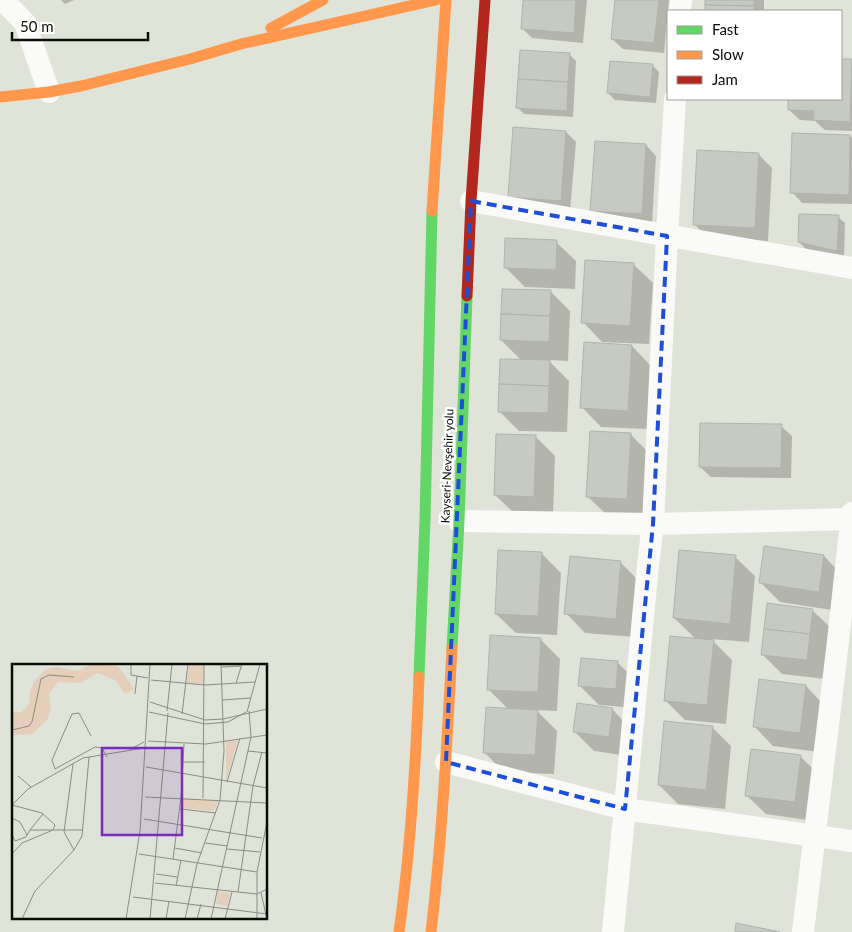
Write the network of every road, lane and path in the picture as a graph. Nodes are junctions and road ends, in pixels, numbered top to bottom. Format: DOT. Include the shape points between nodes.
graph roads {
  1 [pos="4,0"];
  2 [pos="324,0"];
  3 [pos="436,0"];
  4 [pos="446,0"];
  5 [pos="485,0"];
  6 [pos="241,44"];
  7 [pos="49,92"];
  8 [pos="0,97"];
  9 [pos="675,100"];
  10 [pos="470,201"];
  11 [pos="667,236"];
  12 [pos="852,268"];
  13 [pos="852,513"];
  14 [pos="852,519"];
  15 [pos="459,521"];
  16 [pos="653,524"];
  17 [pos="844,651"];
  18 [pos="446,762"];
  19 [pos="624,808"];
  20 [pos="814,836"];
  21 [pos="852,842"];
  22 [pos="399,932"];
  23 [pos="430,932"];
  24 [pos="613,932"];
  25 [pos="803,932"];
  1 -- 7 [label="street" via="25,23"];
  2 -- 6 [label="main road"];
  3 -- 6 [label="main road"];
  4 -- 22 [label="main road, Kayseri-Nevşehir yolu" via="432,197 416,760"];
  5 -- 10 [label="main road, Kayseri-Nevşehir yolu"];
  6 -- 7 [label="main road"];
  7 -- 8 [label="main road"];
  9 -- 11 [label="street"];
  10 -- 11 [label="street"];
  10 -- 15 [label="main road, Kayseri-Nevşehir yolu"];
  11 -- 12 [label="street"];
  11 -- 16 [label="street"];
  13 -- 14 [label="street"];
  14 -- 16 [label="street"];
  14 -- 17 [label="street"];
  15 -- 16 [label="street"];
  15 -- 18 [label="main road, Kayseri-Nevşehir yolu"];
  16 -- 19 [label="street"];
  17 -- 20 [label="street"];
  18 -- 19 [label="street"];
  18 -- 23 [label="main road, Kayseri-Nevşehir yolu"];
  19 -- 20 [label="street"];
  19 -- 24 [label="street"];
  20 -- 21 [label="street"];
  20 -- 25 [label="street"];
}
